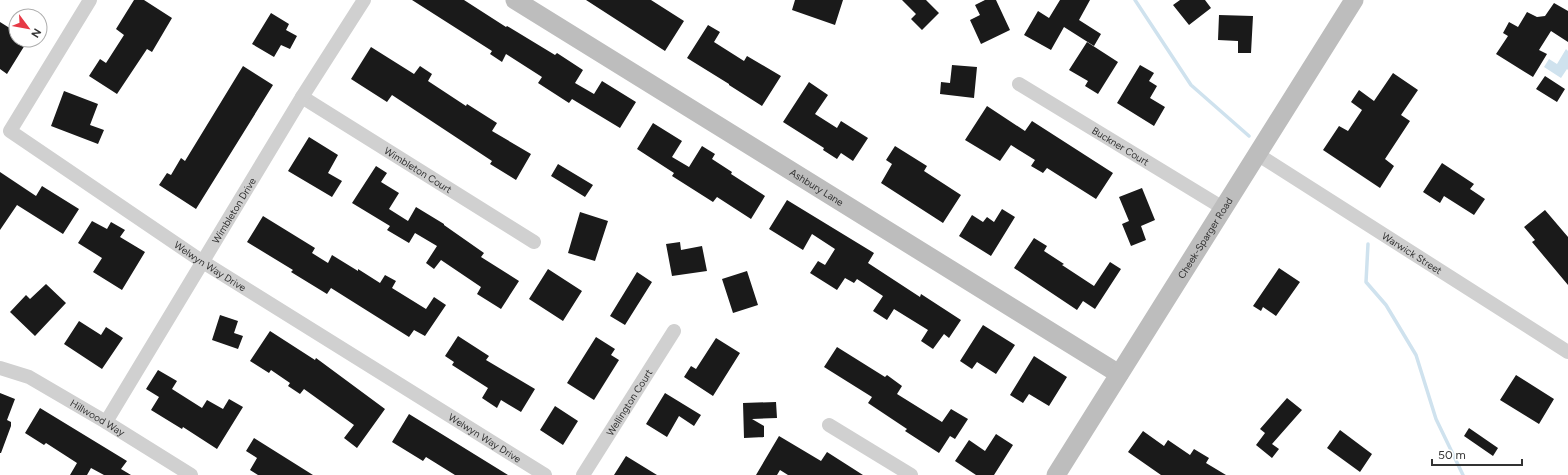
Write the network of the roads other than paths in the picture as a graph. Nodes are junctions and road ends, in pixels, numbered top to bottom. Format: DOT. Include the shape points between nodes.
graph roads {
  1 [pos="90,0"];
  2 [pos="364,0"];
  3 [pos="515,0"];
  4 [pos="1354,0"];
  5 [pos="1019,84"];
  6 [pos="302,97"];
  7 [pos="1257,154"];
  8 [pos="1223,208"];
  9 [pos="534,242"];
  10 [pos="203,262"];
  11 [pos="674,330"];
  12 [pos="1568,352"];
  13 [pos="0,368"];
  14 [pos="1119,374"];
  15 [pos="106,422"];
  16 [pos="829,425"];
  17 [pos="1060,474"];
  18 [pos="191,475"];
  19 [pos="545,475"];
  20 [pos="584,475"];
  21 [pos="910,475"];
  1 -- 10 [label="street, Welwyn Way Drive" via="10,131"];
  2 -- 6 [label="street, Wimbleton Drive"];
  3 -- 14 [label="street, Ashbury Lane"];
  4 -- 7 [label="street, Cheek-Sparger Road"];
  5 -- 8 [label="street, Buckner Court"];
  6 -- 9 [label="street, Wimbleton Court"];
  6 -- 10 [label="street, Wimbleton Drive"];
  7 -- 8 [label="street, Cheek-Sparger Road"];
  7 -- 12 [label="street, Warwick Street"];
  8 -- 14 [label="street, Cheek-Sparger Road"];
  10 -- 15 [label="street, Wimbleton Drive"];
  10 -- 19 [label="street, Welwyn Way Drive"];
  11 -- 20 [label="street, Wellington Court"];
  13 -- 15 [label="street, Hillwood Way" via="30,377"];
  14 -- 17 [label="street, Cheek-Sparger Road"];
  15 -- 18 [label="street, Hillwood Way"];
  16 -- 21 [label="street"];
}
